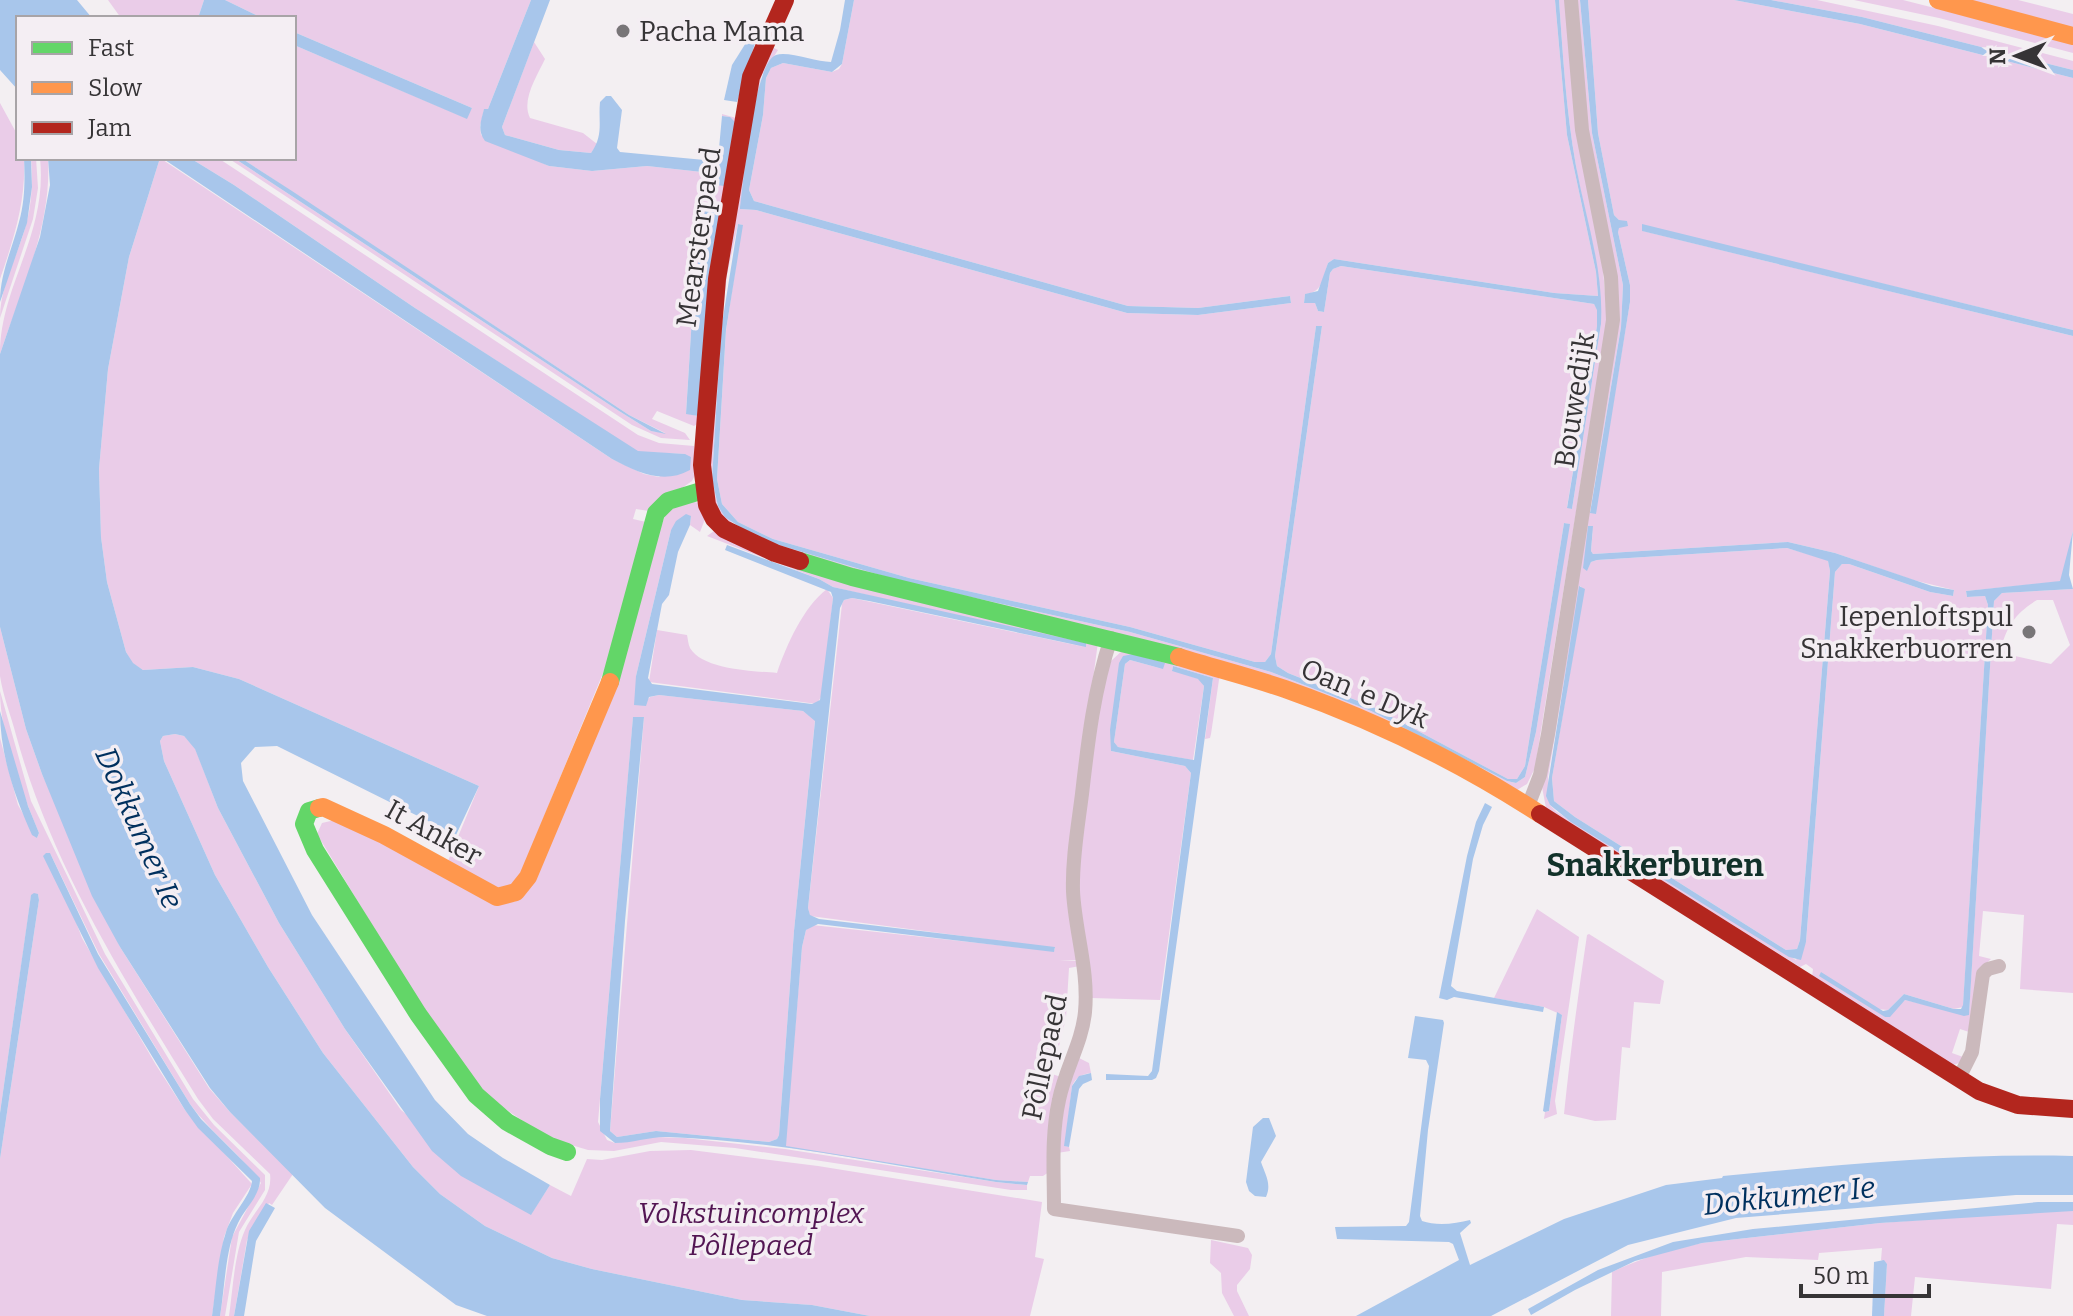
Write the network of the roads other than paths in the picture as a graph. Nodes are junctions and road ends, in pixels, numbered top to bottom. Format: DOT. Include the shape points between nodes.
graph roads {
  1 [pos="785,0"];
  2 [pos="1571,0"];
  3 [pos="1938,0"];
  4 [pos="2073,36"];
  5 [pos="704,490"];
  6 [pos="1111,638"];
  7 [pos="1528,806"];
  8 [pos="1999,966"];
  9 [pos="1959,1078"];
  10 [pos="2073,1109"];
  11 [pos="567,1152"];
  12 [pos="1238,1236"];
  1 -- 5 [label="street, Mearsterpaed" via="751,77 744,112 714,308"];
  2 -- 7 [label="street, Bouwedijk" via="1582,130 1611,277 1613,320 1548,734"];
  3 -- 4 [label="street"];
  5 -- 6 [label="street, Oan 'e Dyk" via="714,519 724,529 775,553 898,589"];
  5 -- 11 [label="street, It Anker" via="668,501 656,513 615,670 520,890 497,897 323,807 309,811 305,819 315,850 347,903 476,1095 507,1122"];
  6 -- 7 [label="street, Oan 'e Dyk" via="1326,704 1433,753"];
  6 -- 12 [label="street, Pôllepaed" via="1093,701 1074,862 1085,1015 1056,1115 1054,1209"];
  7 -- 9 [label="street, Oan 'e Dyk"];
  8 -- 9 [label="street" via="1983,974 1972,1052"];
  9 -- 10 [label="street, Oan 'e Dyk" via="2018,1105"];
}
